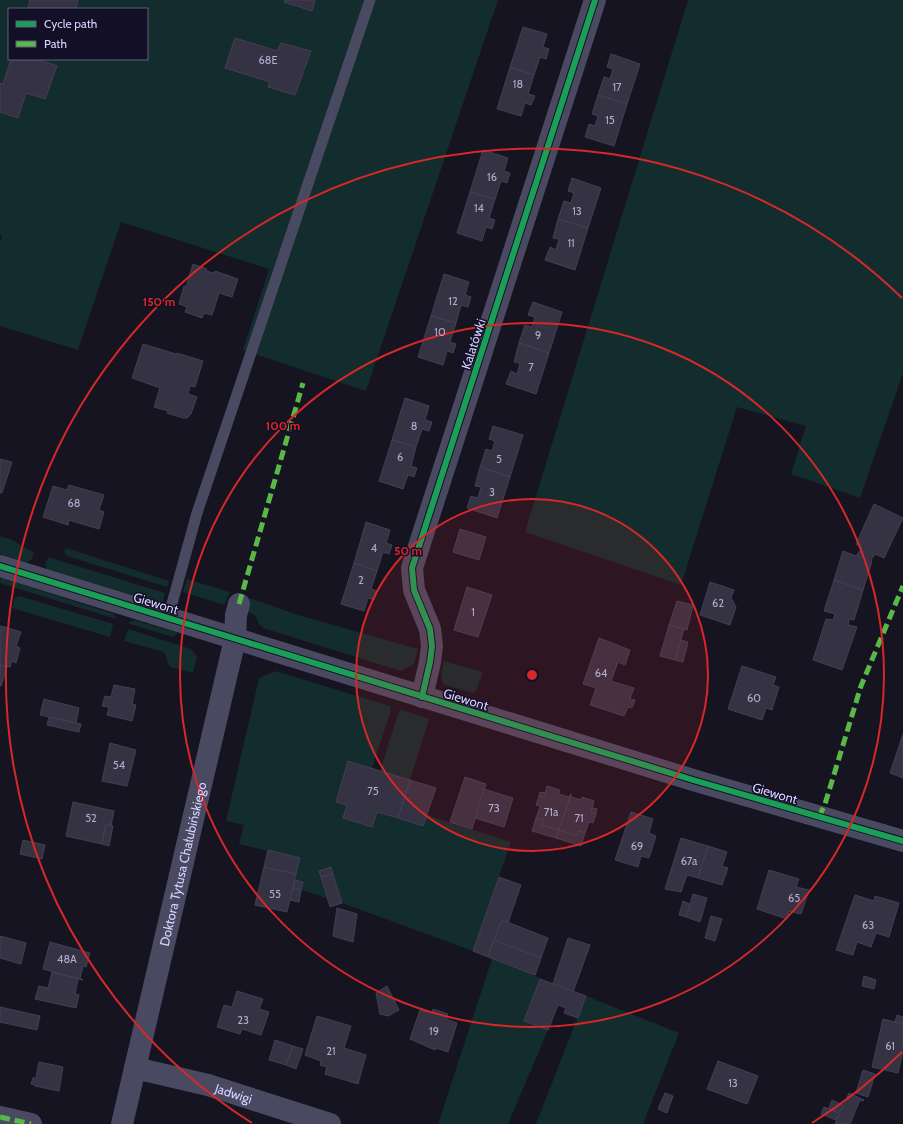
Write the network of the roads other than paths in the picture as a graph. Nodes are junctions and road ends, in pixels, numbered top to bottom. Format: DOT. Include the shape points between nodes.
graph roads {
  1 [pos="370,0"];
  2 [pos="595,0"];
  3 [pos="0,566"];
  4 [pos="240,604"];
  5 [pos="168,618"];
  6 [pos="235,639"];
  7 [pos="422,697"];
  8 [pos="903,841"];
  9 [pos="135,1068"];
  10 [pos="0,1117"];
  11 [pos="31,1124"];
  12 [pos="122,1124"];
  13 [pos="330,1124"];
  1 -- 5 [label="lane" via="197,514"];
  2 -- 7 [label="street, Kalatówki" via="412,568 414,590 430,629 432,646"];
  3 -- 5 [label="street, Giewont"];
  4 -- 6 [label="street, Doktora Tytusa Chałubińskiego" via="236,615"];
  5 -- 6 [label="street, Giewont"];
  6 -- 7 [label="street, Giewont"];
  6 -- 9 [label="street, Doktora Tytusa Chałubińskiego"];
  7 -- 8 [label="street, Giewont"];
  9 -- 12 [label="street, Doktora Tytusa Chałubińskiego"];
  9 -- 13 [label="street, Jadwigi" via="214,1087"];
  10 -- 11 [label="street"];
}
